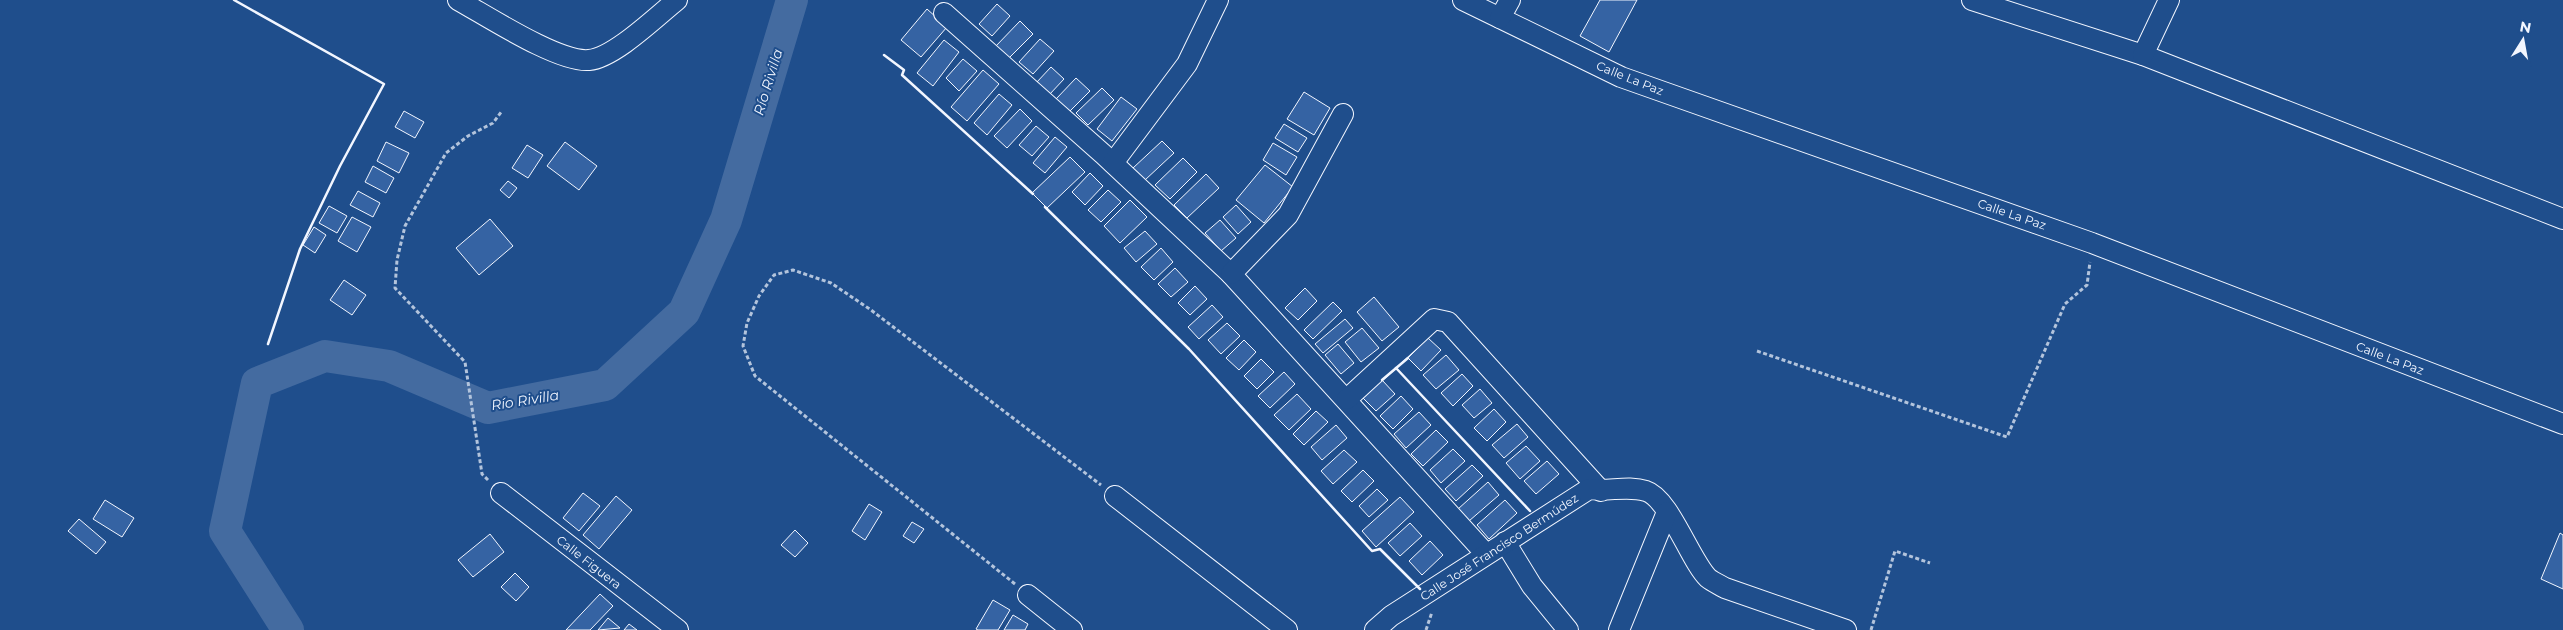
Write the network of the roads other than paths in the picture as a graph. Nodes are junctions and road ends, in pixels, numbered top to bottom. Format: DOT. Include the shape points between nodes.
graph roads {
  1 [pos="458,0"];
  2 [pos="677,0"];
  3 [pos="1218,0"];
  4 [pos="1463,0"];
  5 [pos="1510,0"];
  6 [pos="1972,0"];
  7 [pos="2169,0"];
  8 [pos="944,14"];
  9 [pos="1500,18"];
  10 [pos="2143,55"];
  11 [pos="1343,114"];
  12 [pos="1113,163"];
  13 [pos="2563,219"];
  14 [pos="1232,274"];
  15 [pos="1347,399"];
  16 [pos="2563,424"];
  17 [pos="1601,491"];
  18 [pos="501,493"];
  19 [pos="1115,496"];
  20 [pos="1667,512"];
  21 [pos="1505,542"];
  22 [pos="1486,554"];
  23 [pos="1028,595"];
  24 [pos="678,630"];
  25 [pos="1072,630"];
  26 [pos="1287,630"];
  27 [pos="1375,630"];
  28 [pos="1568,630"];
  29 [pos="1619,630"];
  30 [pos="1846,630"];
  1 -- 2 [label="street" via="565,57 590,60 617,48"];
  3 -- 12 [label="street" via="1187,64"];
  4 -- 9 [label="street, Calle La Paz"];
  5 -- 9 [label="street"];
  6 -- 10 [label="street"];
  7 -- 10 [label="street"];
  8 -- 12 [label="street"];
  9 -- 16 [label="street, Calle La Paz" via="1621,77 2092,242"];
  10 -- 13 [label="street"];
  11 -- 14 [label="street" via="1288,215"];
  12 -- 14 [label="street"];
  14 -- 15 [label="street"];
  15 -- 17 [label="street" via="1434,319 1440,319 1448,322"];
  15 -- 22 [label="street"];
  17 -- 20 [label="street, Calle José Francisco Bermúdez" via="1631,488 1649,492"];
  17 -- 21 [label="street, Calle José Francisco Bermúdez" via="1589,489"];
  18 -- 24 [label="street, Calle Figuera"];
  19 -- 26 [label="street"];
  20 -- 29 [label="street"];
  20 -- 30 [label="street, Calle José Francisco Bermúdez" via="1708,578 1725,588"];
  21 -- 22 [label="street, Calle José Francisco Bermúdez"];
  21 -- 28 [label="street" via="1532,586"];
  22 -- 27 [label="street, Calle José Francisco Bermúdez" via="1391,616"];
  23 -- 25 [label="street"];
}
